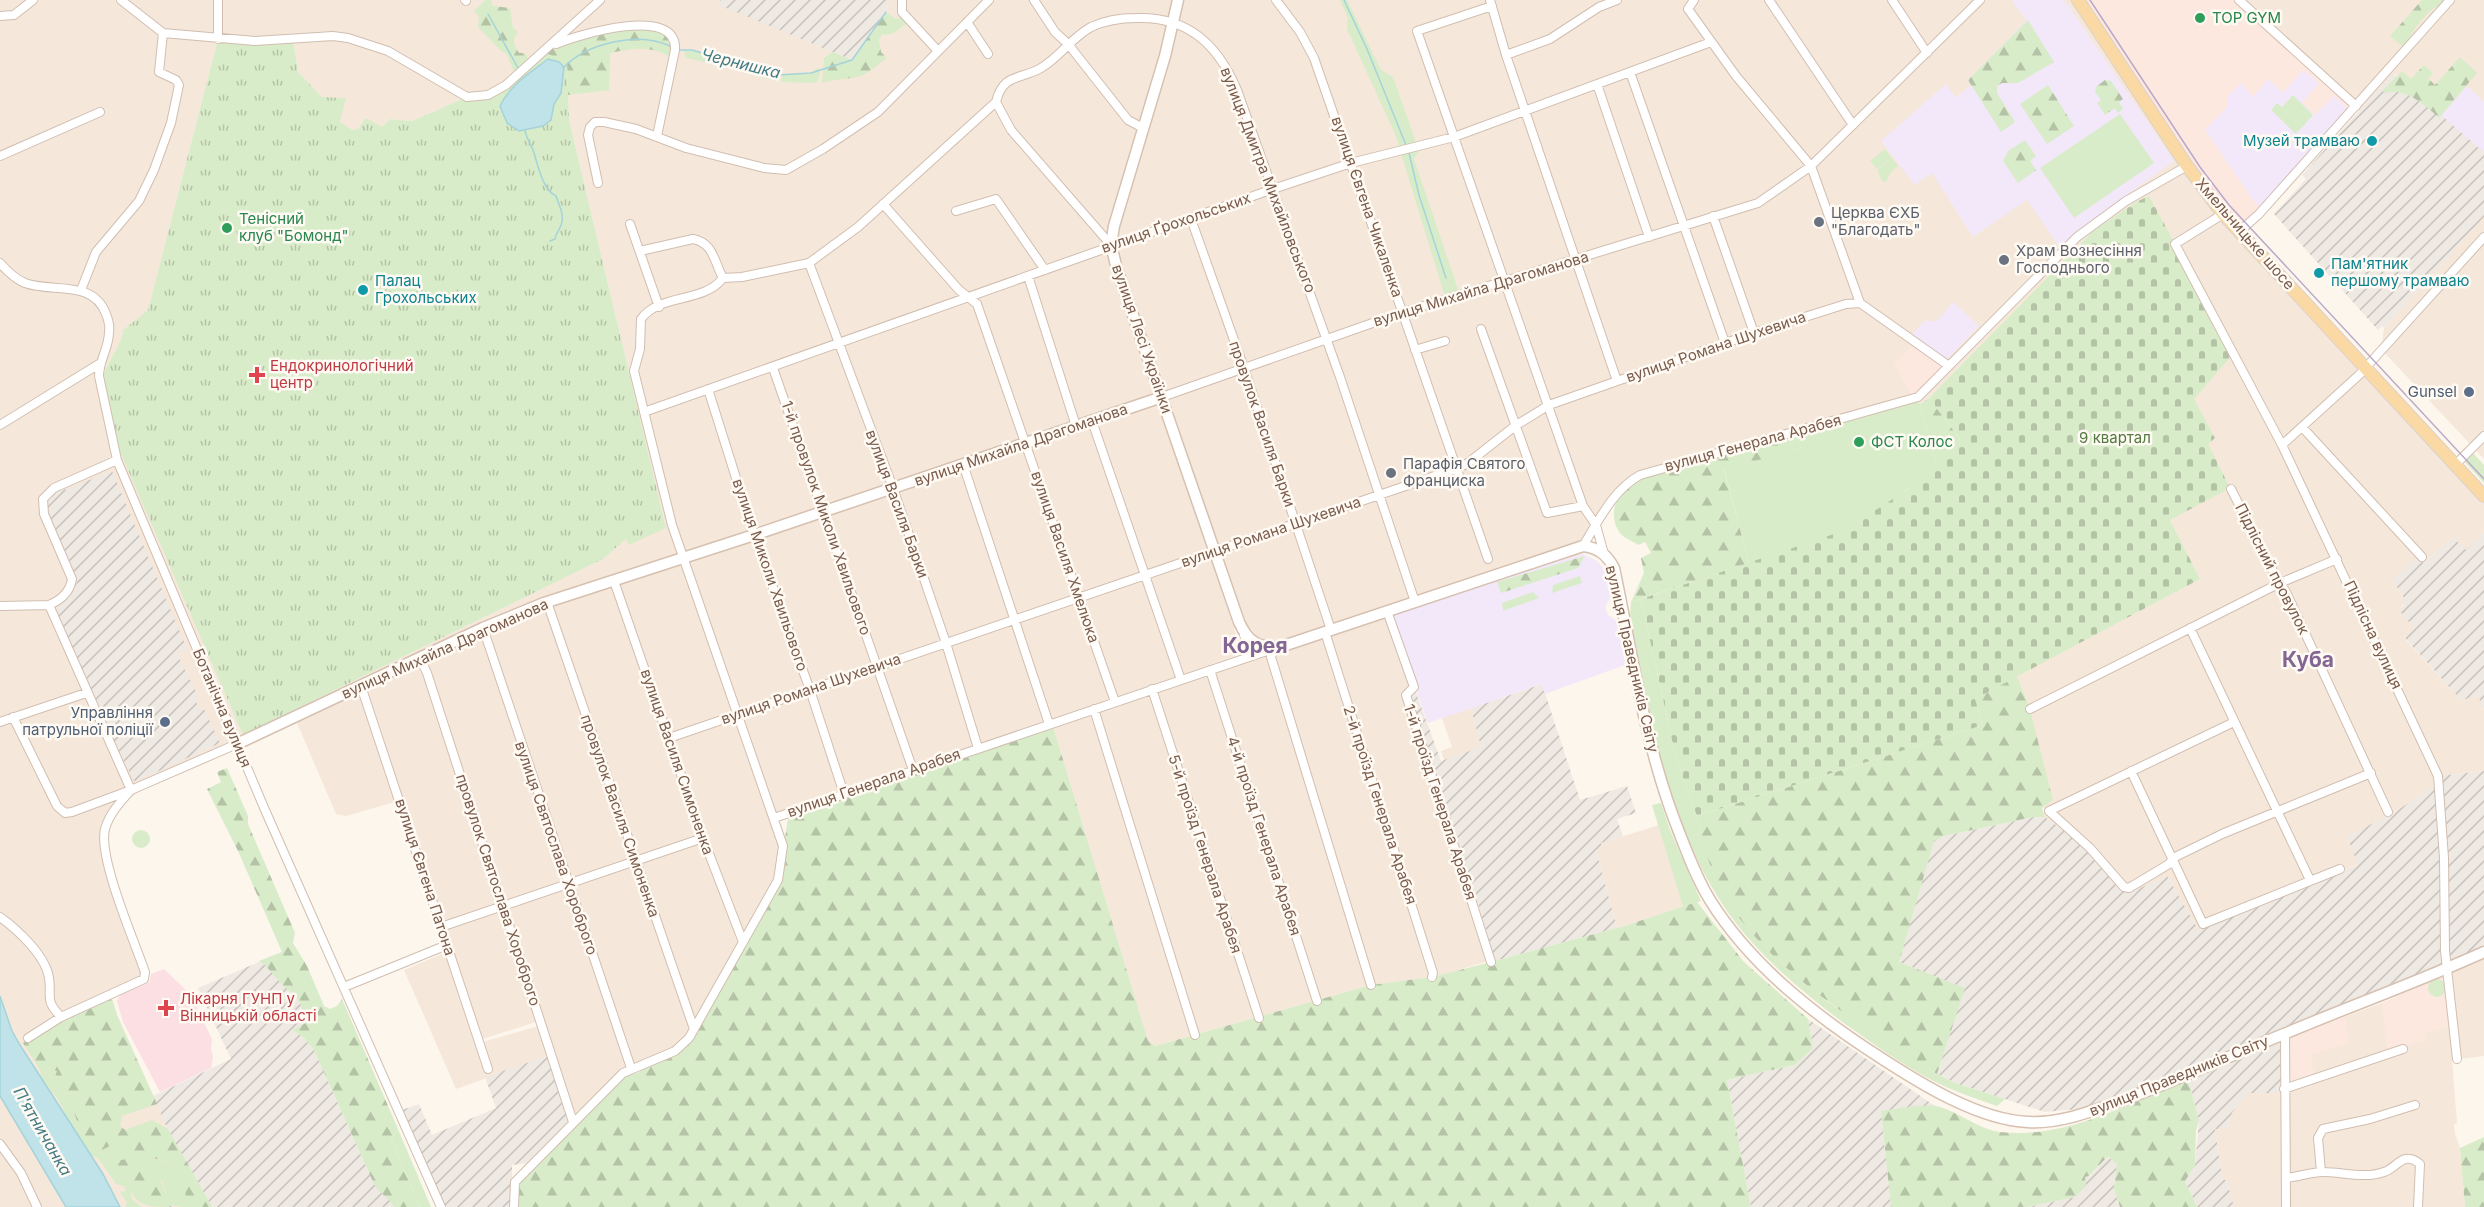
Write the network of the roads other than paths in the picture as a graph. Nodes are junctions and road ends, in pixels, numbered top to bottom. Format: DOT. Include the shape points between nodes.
graph roads {
  1 [pos="33,0"];
  2 [pos="121,0"];
  3 [pos="218,0"];
  4 [pos="600,0"];
  5 [pos="902,0"];
  6 [pos="989,0"];
  7 [pos="1034,0"];
  8 [pos="1178,0"];
  9 [pos="1278,0"];
  10 [pos="1617,0"];
  11 [pos="1694,0"];
  12 [pos="1768,0"];
  13 [pos="1892,0"];
  14 [pos="1980,0"];
  15 [pos="2078,0"];
  16 [pos="2239,0"];
  17 [pos="2450,0"];
  18 [pos="1491,3"];
  19 [pos="0,16"];
  20 [pos="968,22"];
  21 [pos="1173,22"];
  22 [pos="163,33"];
  23 [pos="218,39"];
  24 [pos="1711,42"];
  25 [pos="1068,44"];
  26 [pos="549,47"];
  27 [pos="938,51"];
  28 [pos="1927,53"];
  29 [pos="988,54"];
  30 [pos="1506,55"];
  31 [pos="1630,72"];
  32 [pos="1597,84"];
  33 [pos="996,102"];
  34 [pos="2356,106"];
  35 [pos="1525,110"];
  36 [pos="100,112"];
  37 [pos="1853,125"];
  38 [pos="1143,128"];
  39 [pos="657,136"];
  40 [pos="1454,137"];
  41 [pos="0,156"];
  42 [pos="1351,163"];
  43 [pos="1811,166"];
  44 [pos="2187,166"];
  45 [pos="598,183"];
  46 [pos="1273,189"];
  47 [pos="883,204"];
  48 [pos="956,211"];
  49 [pos="2223,214"];
  50 [pos="1713,216"];
  51 [pos="1191,219"];
  52 [pos="630,224"];
  53 [pos="1683,226"];
  54 [pos="2239,232"];
  55 [pos="1648,237"];
  56 [pos="2484,237"];
  57 [pos="1111,245"];
  58 [pos="640,251"];
  59 [pos="1576,260"];
  60 [pos="0,263"];
  61 [pos="809,263"];
  62 [pos="1045,270"];
  63 [pos="1028,276"];
  64 [pos="723,278"];
  65 [pos="1504,281"];
  66 [pos="81,290"];
  67 [pos="969,298"];
  68 [pos="1860,303"];
  69 [pos="659,307"];
  70 [pos="1404,312"];
  71 [pos="1480,329"];
  72 [pos="1754,333"];
  73 [pos="1326,339"];
  74 [pos="1445,340"];
  75 [pos="1725,343"];
  76 [pos="837,344"];
  77 [pos="1415,350"];
  78 [pos="99,364"];
  79 [pos="1949,366"];
  80 [pos="773,368"];
  81 [pos="1244,368"];
  82 [pos="2365,368"];
  83 [pos="1617,381"];
  84 [pos="708,389"];
  85 [pos="1162,397"];
  86 [pos="1549,405"];
  87 [pos="644,412"];
  88 [pos="1092,421"];
  89 [pos="0,425"];
  90 [pos="1076,426"];
  91 [pos="1515,426"];
  92 [pos="2302,427"];
  93 [pos="2484,436"];
  94 [pos="1026,443"];
  95 [pos="2282,446"];
  96 [pos="117,460"];
  97 [pos="963,464"];
  98 [pos="2455,465"];
  99 [pos="1458,468"];
  100 [pos="893,488"];
  101 [pos="2230,489"];
  102 [pos="1380,495"];
  103 [pos="2484,496"];
  104 [pos="1583,506"];
  105 [pos="824,511"];
  106 [pos="1296,523"];
  107 [pos="1596,525"];
  108 [pos="754,535"];
  109 [pos="1583,546"];
  110 [pos="1215,552"];
  111 [pos="1604,554"];
  112 [pos="2422,557"];
  113 [pos="685,558"];
  114 [pos="1488,559"];
  115 [pos="2337,559"];
  116 [pos="1144,576"];
  117 [pos="614,581"];
  118 [pos="2280,584"];
  119 [pos="1079,597"];
  120 [pos="547,602"];
  121 [pos="1415,602"];
  122 [pos="49,605"];
  123 [pos="0,606"];
  124 [pos="1387,611"];
  125 [pos="1014,620"];
  126 [pos="1239,622"];
  127 [pos="483,628"];
  128 [pos="2190,628"];
  129 [pos="1328,631"];
  130 [pos="946,644"];
  131 [pos="1275,651"];
  132 [pos="1247,657"];
  133 [pos="420,658"];
  134 [pos="878,666"];
  135 [pos="1210,670"];
  136 [pos="1181,680"];
  137 [pos="361,686"];
  138 [pos="1152,689"];
  139 [pos="810,690"];
  140 [pos="86,693"];
  141 [pos="1115,702"];
  142 [pos="1094,709"];
  143 [pos="2030,709"];
  144 [pos="738,714"];
  145 [pos="13,717"];
  146 [pos="0,722"];
  147 [pos="2234,722"];
  148 [pos="1049,724"];
  149 [pos="669,738"];
  150 [pos="237,744"];
  151 [pos="978,748"];
  152 [pos="913,770"];
  153 [pos="2131,771"];
  154 [pos="2370,773"];
  155 [pos="131,790"];
  156 [pos="844,794"];
  157 [pos="2278,811"];
  158 [pos="2388,812"];
  159 [pos="774,818"];
  160 [pos="704,838"];
  161 [pos="2173,858"];
  162 [pos="634,860"];
  163 [pos="2340,869"];
  164 [pos="2310,880"];
  165 [pos="567,884"];
  166 [pos="503,906"];
  167 [pos="0,917"];
  168 [pos="441,927"];
  169 [pos="743,942"];
  170 [pos="447,945"];
  171 [pos="2484,952"];
  172 [pos="1491,962"];
  173 [pos="2447,969"];
  174 [pos="1432,977"];
  175 [pos="1371,985"];
  176 [pos="344,987"];
  177 [pos="1317,1001"];
  178 [pos="61,1017"];
  179 [pos="1258,1018"];
  180 [pos="694,1029"];
  181 [pos="2286,1033"];
  182 [pos="1195,1035"];
  183 [pos="28,1038"];
  184 [pos="2403,1049"];
  185 [pos="2457,1059"];
  186 [pos="631,1068"];
  187 [pos="488,1069"];
  188 [pos="2284,1089"];
  189 [pos="2415,1105"];
  190 [pos="573,1122"];
  191 [pos="0,1144"];
  192 [pos="2321,1172"];
  193 [pos="2286,1178"];
  194 [pos="37,1207"];
  195 [pos="441,1207"];
  196 [pos="514,1207"];
  197 [pos="2286,1207"];
  198 [pos="2418,1207"];
  1 -- 19 [label="street" via="14,15"];
  2 -- 22 [label="street"];
  3 -- 23 [label="street"];
  4 -- 26 [label="street"];
  5 -- 27 [label="street" via="902,12"];
  6 -- 20 [label="street"];
  7 -- 25 [label="street"];
  8 -- 21 [label="main road, вулиця Лесі Українки"];
  9 -- 42 [label="street, вулиця Євгена Чикаленка" via="1314,58"];
  10 -- 30 [label="street" via="1599,7 1550,39"];
  11 -- 24 [label="street" via="1688,9"];
  12 -- 37 [label="street"];
  13 -- 28 [label="street"];
  14 -- 28 [label="street, вулиця Михайла Драгоманова"];
  15 -- 44 [label="main road, Хмельницьке шосе"];
  16 -- 34 [label="street"];
  17 -- 34 [label="street"];
  18 -- 30 [label="street"];
  18 -- 40 [label="street" via="1417,31"];
  20 -- 27 [label="street"];
  20 -- 29 [label="street"];
  21 -- 25 [label="street, вулиця Дмитра Михайловського" via="1145,18 1110,21 1092,27"];
  21 -- 38 [label="main road, вулиця Лесі Українки"];
  21 -- 46 [label="street, вулиця Дмитра Михайловського" via="1206,42 1224,63"];
  22 -- 23 [label="street"];
  22 -- 66 [label="street" via="159,72 176,80 179,86 171,123 139,201 96,252"];
  23 -- 26 [label="street" via="355,39 388,51 470,98 501,89"];
  24 -- 31 [label="street, вулиця Ґрохольських"];
  24 -- 43 [label="street"];
  25 -- 33 [label="street, вулиця Дмитра Михайловського" via="1041,68 1008,80"];
  25 -- 38 [label="street" via="1128,120"];
  26 -- 39 [label="street" via="582,34 625,26 660,29 671,34 675,50"];
  27 -- 39 [label="street" via="878,112 786,170 687,148"];
  28 -- 37 [label="street, вулиця Михайла Драгоманова"];
  30 -- 35 [label="street"];
  31 -- 32 [label="street, вулиця Ґрохольських"];
  31 -- 53 [label="street"];
  32 -- 35 [label="street, вулиця Ґрохольських"];
  32 -- 55 [label="street"];
  33 -- 47 [label="street, вулиця Дмитра Михайловського"];
  33 -- 57 [label="street" via="1011,130"];
  34 -- 54 [label="street"];
  35 -- 40 [label="street, вулиця Ґрохольських"];
  35 -- 59 [label="street"];
  36 -- 41 [label="street"];
  37 -- 43 [label="street, вулиця Михайла Драгоманова"];
  38 -- 57 [label="main road, вулиця Лесі Українки"];
  39 -- 45 [label="street" via="595,122 588,135"];
  40 -- 42 [label="street, вулиця Ґрохольських"];
  40 -- 65 [label="street"];
  42 -- 46 [label="street, вулиця Ґрохольських"];
  42 -- 70 [label="street, вулиця Євгена Чикаленка"];
  43 -- 50 [label="street, вулиця Михайла Драгоманова" via="1758,203"];
  43 -- 68 [label="street"];
  44 -- 49 [label="main road, Хмельницьке шосе"];
  44 -- 79 [label="street, вулиця Генерала Арабея" via="2126,201 2077,237"];
  46 -- 51 [label="street, вулиця Ґрохольських"];
  46 -- 73 [label="street, вулиця Дмитра Михайловського"];
  47 -- 61 [label="street, вулиця Дмитра Михайловського"];
  47 -- 67 [label="street, вулиця Василя Хмелюка"];
  48 -- 62 [label="street" via="996,199"];
  49 -- 54 [label="main road, Хмельницьке шосе"];
  49 -- 95 [label="street, Підлісна вулиця" via="2175,244"];
  50 -- 53 [label="street, вулиця Михайла Драгоманова"];
  50 -- 72 [label="street"];
  51 -- 57 [label="street, вулиця Ґрохольських"];
  51 -- 81 [label="street, провулок Василя Барки"];
  52 -- 58 [label="street"];
  53 -- 55 [label="street, вулиця Михайла Драгоманова"];
  53 -- 75 [label="street"];
  54 -- 82 [label="main road, Хмельницьке шосе"];
  55 -- 59 [label="street, вулиця Михайла Драгоманова"];
  56 -- 82 [label="street"];
  57 -- 62 [label="street, вулиця Ґрохольських"];
  57 -- 85 [label="main road, вулиця Лесі Українки"];
  58 -- 64 [label="street" via="693,239 702,241 708,245"];
  58 -- 69 [label="street"];
  59 -- 65 [label="street, вулиця Михайла Драгоманова"];
  59 -- 83 [label="street"];
  60 -- 66 [label="street" via="26,283"];
  61 -- 64 [label="street, вулиця Дмитра Михайловського" via="742,278"];
  61 -- 76 [label="street, вулиця Василя Барки"];
  62 -- 63 [label="street, вулиця Ґрохольських"];
  63 -- 67 [label="street, вулиця Ґрохольських"];
  63 -- 90 [label="street"];
  64 -- 69 [label="street, вулиця Дмитра Михайловського" via="713,289"];
  65 -- 70 [label="street, вулиця Михайла Драгоманова"];
  65 -- 86 [label="street"];
  66 -- 78 [label="street, Ботанічна вулиця" via="100,303 108,321 108,341"];
  67 -- 76 [label="street, вулиця Ґрохольських"];
  67 -- 94 [label="street, вулиця Василя Хмелюка" via="977,304"];
  68 -- 72 [label="street, вулиця Романа Шухевича"];
  68 -- 79 [label="street"];
  69 -- 87 [label="street, вулиця Дмитра Михайловського" via="645,314 639,325 640,349 633,367"];
  70 -- 73 [label="street, вулиця Михайла Драгоманова"];
  70 -- 77 [label="street, вулиця Євгена Чикаленка"];
  71 -- 91 [label="street"];
  72 -- 75 [label="street, вулиця Романа Шухевича"];
  73 -- 81 [label="street, вулиця Михайла Драгоманова"];
  73 -- 102 [label="street, вулиця Дмитра Михайловського"];
  74 -- 77 [label="street"];
  75 -- 83 [label="street, вулиця Романа Шухевича"];
  76 -- 80 [label="street, вулиця Ґрохольських"];
  76 -- 100 [label="street, вулиця Василя Барки"];
  77 -- 99 [label="street, вулиця Євгена Чикаленка"];
  78 -- 89 [label="street"];
  78 -- 96 [label="street, Ботанічна вулиця" via="100,386"];
  79 -- 107 [label="street, вулиця Генерала Арабея" via="1913,399 1640,475 1624,486"];
  80 -- 84 [label="street, вулиця Ґрохольських"];
  80 -- 105 [label="street, 1-й провулок Миколи Хвильового"];
  81 -- 85 [label="street, вулиця Михайла Драгоманова"];
  81 -- 106 [label="street, провулок Василя Барки"];
  82 -- 92 [label="street"];
  82 -- 98 [label="main road, Хмельницьке шосе"];
  83 -- 86 [label="street, вулиця Романа Шухевича"];
  84 -- 87 [label="street, вулиця Ґрохольських"];
  84 -- 108 [label="street, вулиця Миколи Хвильового"];
  85 -- 88 [label="main road, вулиця Михайла Драгоманова"];
  85 -- 110 [label="main road, вулиця Лесі Українки"];
  86 -- 91 [label="street, вулиця Романа Шухевича"];
  86 -- 104 [label="street"];
  87 -- 113 [label="street, вулиця Дмитра Михайловського" via="672,525"];
  88 -- 90 [label="main road, вулиця Михайла Драгоманова"];
  88 -- 116 [label="street"];
  90 -- 94 [label="main road, вулиця Михайла Драгоманова"];
  91 -- 99 [label="street, вулиця Романа Шухевича"];
  91 -- 104 [label="street" via="1547,513"];
  92 -- 95 [label="street"];
  92 -- 112 [label="street"];
  93 -- 98 [label="street"];
  94 -- 97 [label="main road, вулиця Михайла Драгоманова"];
  94 -- 119 [label="street, вулиця Василя Хмелюка"];
  95 -- 115 [label="street, Підлісна вулиця"];
  96 -- 122 [label="street" via="54,488 43,499 44,514 72,579 64,597"];
  96 -- 150 [label="street, Ботанічна вулиця"];
  97 -- 100 [label="main road, вулиця Михайла Драгоманова"];
  97 -- 125 [label="street"];
  98 -- 103 [label="main road, Хмельницьке шосе"];
  99 -- 102 [label="street, вулиця Романа Шухевича"];
  99 -- 114 [label="street, вулиця Євгена Чикаленка"];
  100 -- 105 [label="main road, вулиця Михайла Драгоманова"];
  100 -- 130 [label="street, вулиця Василя Барки"];
  101 -- 118 [label="street, Підлісний провулок"];
  102 -- 106 [label="street, вулиця Романа Шухевича"];
  102 -- 121 [label="street, вулиця Дмитра Михайловського"];
  104 -- 107 [label="street"];
  105 -- 108 [label="main road, вулиця Михайла Драгоманова"];
  105 -- 134 [label="street, 1-й провулок Миколи Хвильового"];
  106 -- 110 [label="street, вулиця Романа Шухевича"];
  106 -- 129 [label="street, провулок Василя Барки"];
  107 -- 109 [label="street, вулиця Генерала Арабея"];
  107 -- 111 [label="street"];
  108 -- 113 [label="main road, вулиця Михайла Драгоманова"];
  108 -- 139 [label="street, вулиця Миколи Хвильового"];
  109 -- 111 [label="main road, вулиця Праведників Світу"];
  109 -- 121 [label="main road"];
  110 -- 116 [label="street, вулиця Романа Шухевича"];
  110 -- 126 [label="main road, вулиця Лесі Українки"];
  111 -- 181 [label="main road, вулиця Праведників Світу" via="1614,568 1637,691 1667,799 1709,898 1765,967 1797,997 1866,1048 1941,1094 2027,1122 2082,1115"];
  113 -- 117 [label="main road, вулиця Михайла Драгоманова"];
  113 -- 144 [label="street, вулиця Дмитра Михайловського"];
  115 -- 118 [label="street"];
  115 -- 173 [label="street, Підлісна вулиця" via="2438,776 2445,858"];
  116 -- 119 [label="street, вулиця Романа Шухевича"];
  116 -- 136 [label="street"];
  117 -- 120 [label="main road, вулиця Михайла Драгоманова"];
  117 -- 149 [label="street, вулиця Василя Симоненка"];
  118 -- 128 [label="street"];
  118 -- 154 [label="street, Підлісний провулок"];
  119 -- 125 [label="street, вулиця Романа Шухевича"];
  119 -- 141 [label="street, вулиця Василя Хмелюка"];
  120 -- 127 [label="main road, вулиця Михайла Драгоманова"];
  120 -- 162 [label="street, провулок Василя Симоненка"];
  121 -- 124 [label="main road"];
  122 -- 123 [label="street"];
  122 -- 140 [label="street"];
  124 -- 129 [label="main road"];
  124 -- 172 [label="street, 1-й проїзд Генерала Арабея" via="1414,687 1406,695"];
  125 -- 130 [label="street, вулиця Романа Шухевича"];
  125 -- 148 [label="street"];
  126 -- 131 [label="main road, вулиця Лесі Українки" via="1255,644"];
  126 -- 132 [label="street"];
  127 -- 133 [label="main road, вулиця Михайла Драгоманова"];
  127 -- 165 [label="street, вулиця Святослава Хороброго"];
  128 -- 143 [label="street"];
  128 -- 147 [label="street"];
  129 -- 131 [label="main road"];
  129 -- 174 [label="street, 2-й проїзд Генерала Арабея"];
  130 -- 134 [label="street, вулиця Романа Шухевича"];
  130 -- 151 [label="street, вулиця Василя Барки"];
  131 -- 132 [label="street, вулиця Генерала Арабея"];
  131 -- 175 [label="street"];
  132 -- 135 [label="street, вулиця Генерала Арабея"];
  133 -- 137 [label="main road, вулиця Михайла Драгоманова"];
  133 -- 166 [label="street, провулок Святослава Хороброго"];
  134 -- 139 [label="street, вулиця Романа Шухевича"];
  134 -- 152 [label="street, 1-й провулок Миколи Хвильового"];
  135 -- 136 [label="street, вулиця Генерала Арабея"];
  135 -- 177 [label="street, 4-й проїзд Генерала Арабея"];
  136 -- 138 [label="street, вулиця Генерала Арабея"];
  137 -- 150 [label="main road, вулиця Михайла Драгоманова"];
  137 -- 168 [label="street, вулиця Євгена Патона"];
  138 -- 141 [label="street, вулиця Генерала Арабея"];
  138 -- 179 [label="street, 5-й проїзд Генерала Арабея"];
  139 -- 144 [label="street, вулиця Романа Шухевича"];
  139 -- 156 [label="street, вулиця Миколи Хвильового"];
  140 -- 145 [label="street"];
  140 -- 155 [label="street"];
  141 -- 142 [label="street, вулиця Генерала Арабея"];
  142 -- 148 [label="street, вулиця Генерала Арабея"];
  142 -- 182 [label="street"];
  144 -- 149 [label="street, вулиця Романа Шухевича"];
  144 -- 159 [label="street, вулиця Дмитра Михайловського"];
  145 -- 146 [label="street"];
  145 -- 155 [label="street" via="61,811 72,813"];
  147 -- 153 [label="street"];
  147 -- 157 [label="street"];
  148 -- 151 [label="street, вулиця Генерала Арабея"];
  149 -- 160 [label="street, вулиця Василя Симоненка"];
  150 -- 155 [label="street"];
  150 -- 176 [label="street, Ботанічна вулиця"];
  151 -- 152 [label="street, вулиця Генерала Арабея"];
  152 -- 156 [label="street, вулиця Генерала Арабея"];
  153 -- 161 [label="street"];
  153 -- 161 [label="street" via="2049,811 2090,848 2124,887 2129,888"];
  154 -- 157 [label="street"];
  154 -- 158 [label="street, Підлісний провулок"];
  155 -- 178 [label="street" via="105,828 104,847 144,979"];
  156 -- 159 [label="street, вулиця Генерала Арабея"];
  157 -- 161 [label="street"];
  157 -- 164 [label="street"];
  159 -- 169 [label="street, вулиця Генерала Арабея" via="783,846 778,880"];
  160 -- 162 [label="street"];
  160 -- 169 [label="street, вулиця Василя Симоненка"];
  161 -- 164 [label="street" via="2203,924"];
  162 -- 165 [label="street"];
  162 -- 180 [label="street, провулок Василя Симоненка"];
  163 -- 164 [label="street"];
  165 -- 166 [label="street"];
  165 -- 186 [label="street, вулиця Святослава Хороброго"];
  166 -- 168 [label="street"];
  166 -- 190 [label="street, провулок Святослава Хороброго"];
  167 -- 178 [label="street" via="15,928 46,969 50,1002"];
  168 -- 170 [label="street, вулиця Євгена Патона"];
  169 -- 180 [label="street, вулиця Генерала Арабея"];
  170 -- 176 [label="street"];
  170 -- 187 [label="street, вулиця Євгена Патона"];
  171 -- 173 [label="main road, вулиця Праведників Світу"];
  173 -- 181 [label="main road, вулиця Праведників Світу"];
  173 -- 185 [label="street, Підлісна вулиця"];
  176 -- 195 [label="street, Ботанічна вулиця"];
  178 -- 183 [label="street"];
  180 -- 186 [label="street, вулиця Генерала Арабея" via="675,1052"];
  181 -- 188 [label="street, вулиця Праведників Світу"];
  184 -- 188 [label="street"];
  186 -- 190 [label="street, вулиця Генерала Арабея"];
  188 -- 193 [label="street, вулиця Праведників Світу"];
  189 -- 192 [label="street" via="2323,1129 2318,1138"];
  190 -- 196 [label="street, вулиця Генерала Арабея" via="515,1182"];
  191 -- 194 [label="street" via="21,1173"];
  192 -- 193 [label="street"];
  192 -- 198 [label="street" via="2385,1172 2400,1160 2413,1159 2420,1164"];
  193 -- 197 [label="street, вулиця Праведників Світу"];
}
